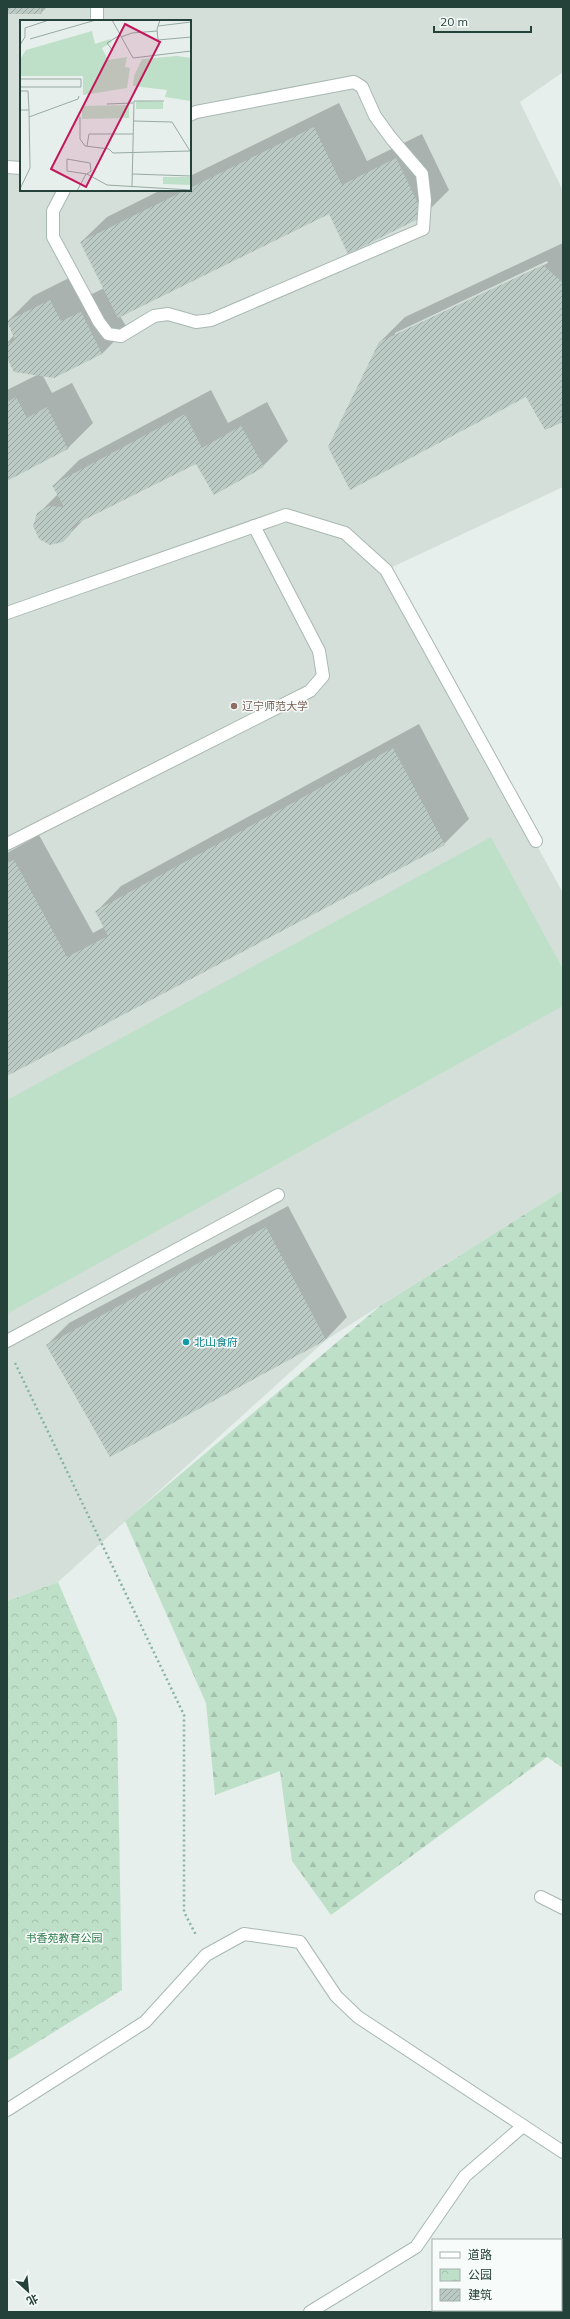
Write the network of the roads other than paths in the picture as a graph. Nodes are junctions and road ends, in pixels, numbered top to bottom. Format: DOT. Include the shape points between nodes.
graph roads {
  1 [pos="97,7"];
  2 [pos="97,20"];
  3 [pos="191,114"];
  4 [pos="7,167"];
  5 [pos="20,168"];
  6 [pos="63,191"];
  7 [pos="254,526"];
  8 [pos="7,613"];
  9 [pos="536,841"];
  10 [pos="7,844"];
  11 [pos="278,1195"];
  12 [pos="7,1341"];
  13 [pos="541,1897"];
  14 [pos="563,1908"];
  15 [pos="7,2110"];
  16 [pos="523,2126"];
  17 [pos="563,2152"];
  18 [pos="310,2312"];
  1 -- 2 [label="street"];
  3 -- 6 [label="street" via="354,82 362,87 375,116 391,138 422,174 425,200 423,229 211,320 196,322 168,314 154,316 121,336 108,334 99,322 53,237 53,211"];
  4 -- 5 [label="street"];
  7 -- 8 [label="street"];
  7 -- 9 [label="street" via="286,515 345,532 386,570"];
  7 -- 10 [label="street" via="319,651 323,676 310,691"];
  11 -- 12 [label="street"];
  13 -- 14 [label="street"];
  15 -- 16 [label="street" via="145,2022 206,1955 244,1934 300,1942 336,1996 358,2017"];
  16 -- 17 [label="street"];
  16 -- 18 [label="street" via="465,2176 416,2247"];
}
